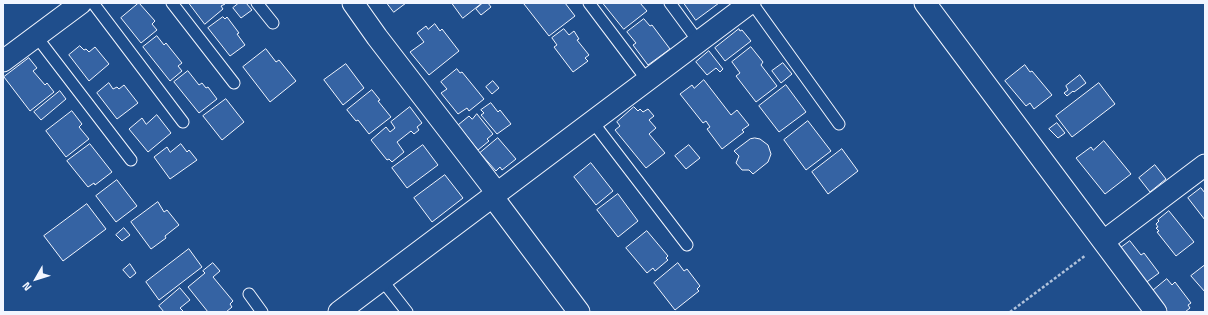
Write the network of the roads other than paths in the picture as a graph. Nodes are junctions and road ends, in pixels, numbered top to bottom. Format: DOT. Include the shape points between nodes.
graph roads {
  1 [pos="81,3"];
  2 [pos="93,3"];
  3 [pos="172,3"];
  4 [pos="257,3"];
  5 [pos="353,3"];
  6 [pos="589,3"];
  7 [pos="670,3"];
  8 [pos="751,3"];
  9 [pos="925,3"];
  10 [pos="272,23"];
  11 [pos="36,36"];
  12 [pos="698,41"];
  13 [pos="3,61"];
  14 [pos="646,80"];
  15 [pos="234,83"];
  16 [pos="592,121"];
  17 [pos="183,122"];
  18 [pos="839,124"];
  19 [pos="132,160"];
  20 [pos="1205,165"];
  21 [pos="495,195"];
  22 [pos="1104,241"];
  23 [pos="687,245"];
  24 [pos="382,280"];
  25 [pos="249,294"];
  26 [pos="262,312"];
  27 [pos="339,312"];
  28 [pos="407,312"];
  29 [pos="579,312"];
  30 [pos="1156,312"];
  1 -- 11 [label="street"];
  2 -- 17 [label="lane"];
  3 -- 15 [label="lane"];
  4 -- 10 [label="lane"];
  5 -- 21 [label="street"];
  6 -- 14 [label="lane"];
  7 -- 12 [label="lane"];
  8 -- 12 [label="street"];
  8 -- 18 [label="lane"];
  9 -- 22 [label="street"];
  11 -- 13 [label="street"];
  11 -- 19 [label="lane"];
  12 -- 14 [label="street"];
  14 -- 16 [label="street"];
  16 -- 21 [label="street"];
  16 -- 23 [label="lane"];
  20 -- 22 [label="street"];
  21 -- 24 [label="street"];
  21 -- 29 [label="street"];
  22 -- 30 [label="street"];
  24 -- 27 [label="street"];
  24 -- 28 [label="lane"];
  25 -- 26 [label="lane"];
}
